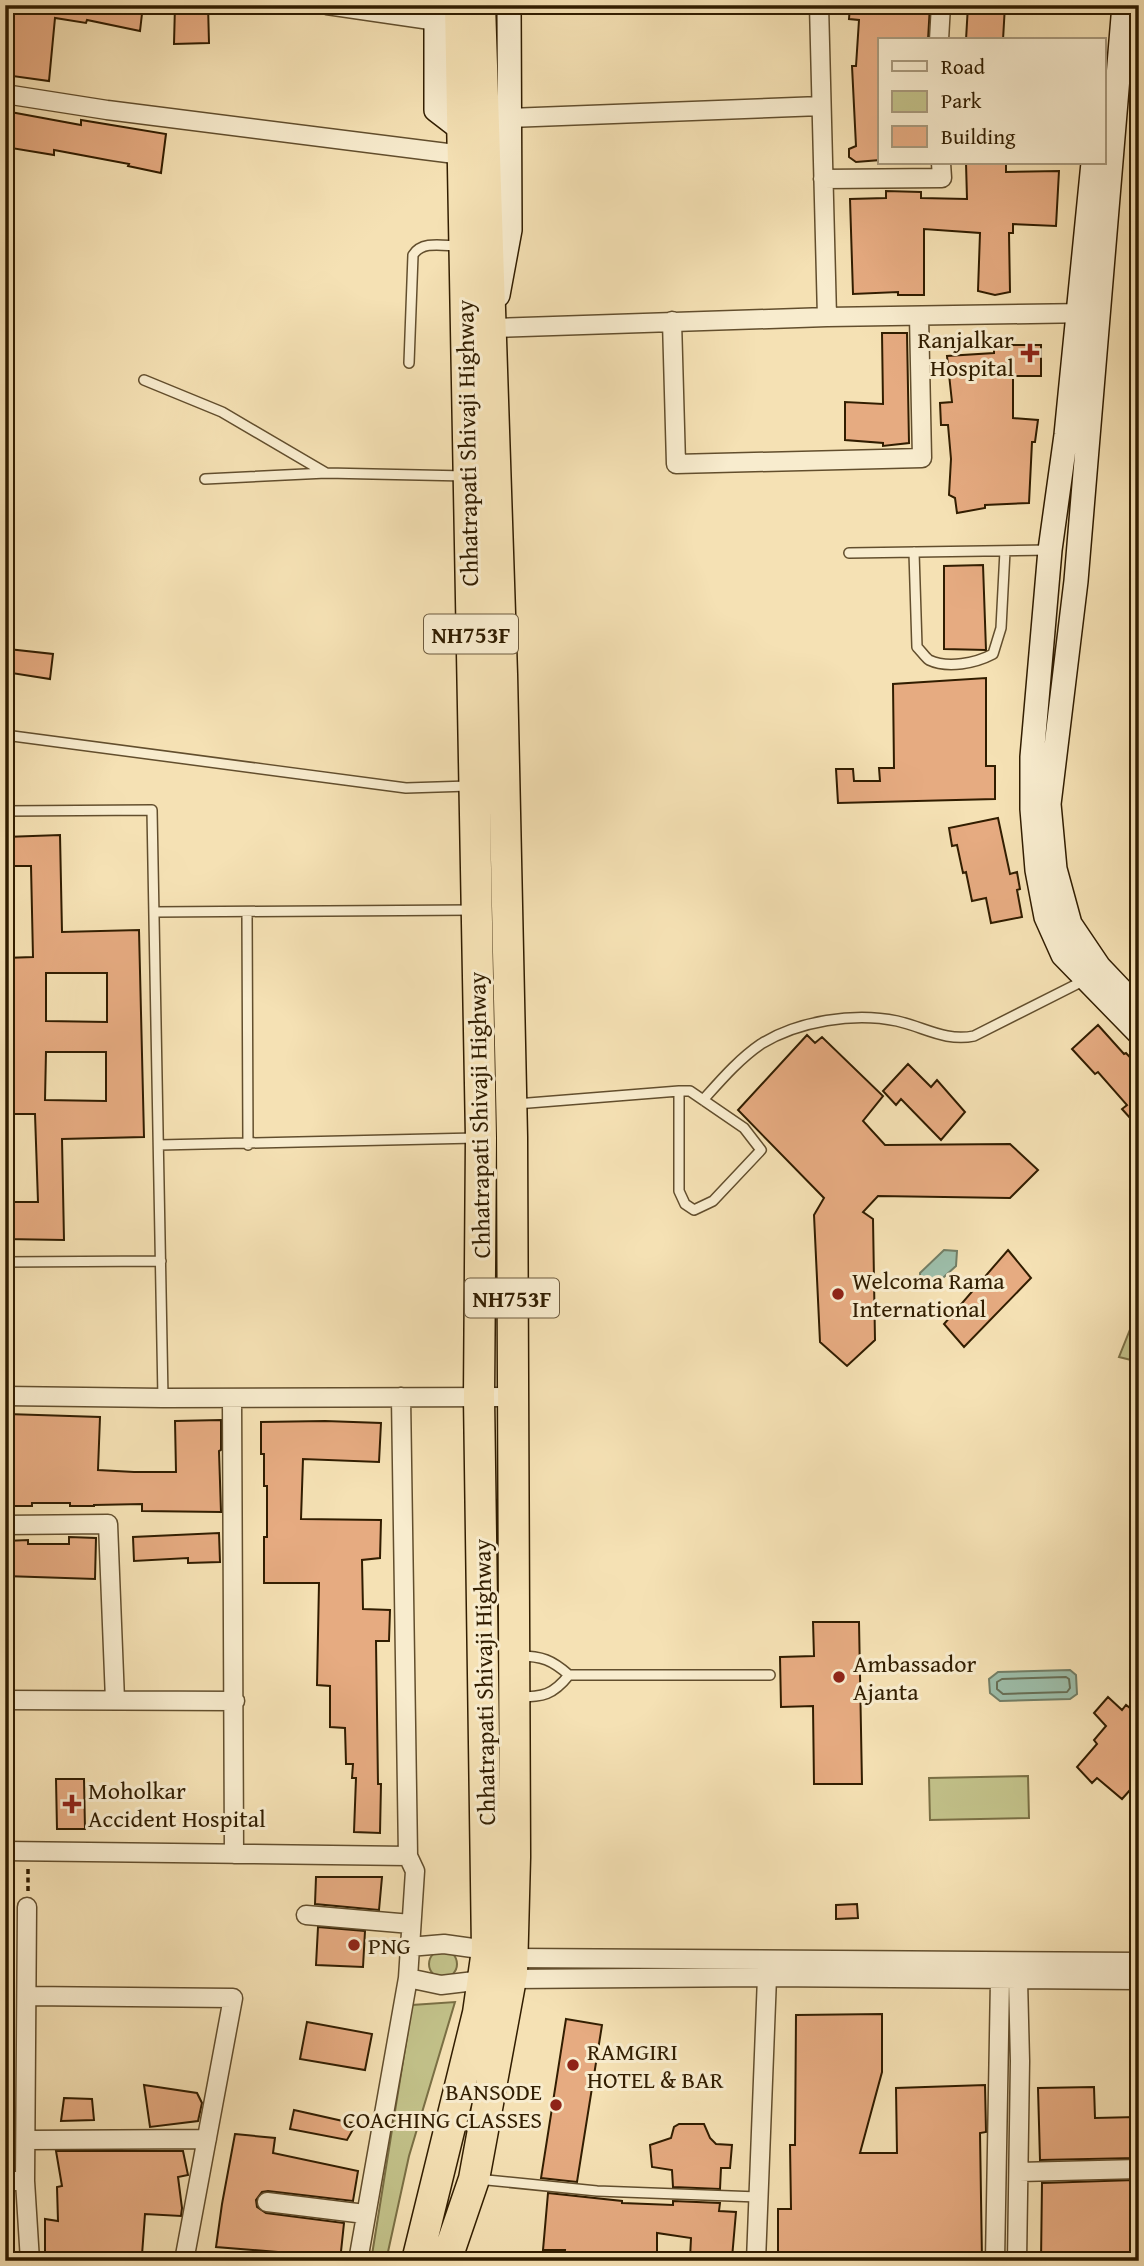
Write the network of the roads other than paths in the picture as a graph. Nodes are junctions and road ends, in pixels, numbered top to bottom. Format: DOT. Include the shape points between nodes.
graph roads {
  1 [pos="327,5"];
  2 [pos="480,5"];
  3 [pos="509,5"];
  4 [pos="819,5"];
  5 [pos="941,5"];
  6 [pos="1109,5"];
  7 [pos="1124,5"];
  8 [pos="444,10"];
  9 [pos="1130,30"];
  10 [pos="939,38"];
  11 [pos="1106,38"];
  12 [pos="5,94"];
  13 [pos="821,106"];
  14 [pos="509,118"];
  15 [pos="462,129"];
  16 [pos="942,164"];
  17 [pos="1093,164"];
  18 [pos="823,179"];
  19 [pos="464,246"];
  20 [pos="1088,313"];
  21 [pos="919,316"];
  22 [pos="827,317"];
  23 [pos="672,321"];
  24 [pos="492,328"];
  25 [pos="409,363"];
  26 [pos="144,380"];
  27 [pos="326,473"];
  28 [pos="468,476"];
  29 [pos="205,480"];
  30 [pos="1050,550"];
  31 [pos="1005,551"];
  32 [pos="915,552"];
  33 [pos="849,553"];
  34 [pos="5,734"];
  35 [pos="473,786"];
  36 [pos="1040,805"];
  37 [pos="5,810"];
  38 [pos="475,909"];
  39 [pos="155,912"];
  40 [pos="247,912"];
  41 [pos="1087,979"];
  42 [pos="1139,1009"];
  43 [pos="1139,1033"];
  44 [pos="678,1091"];
  45 [pos="703,1100"];
  46 [pos="511,1104"];
  47 [pos="481,1138"];
  48 [pos="159,1145"];
  49 [pos="248,1145"];
  50 [pos="161,1261"];
  51 [pos="5,1262"];
  52 [pos="5,1396"];
  53 [pos="401,1397"];
  54 [pos="479,1397"];
  55 [pos="512,1397"];
  56 [pos="163,1398"];
  57 [pos="232,1398"];
  58 [pos="5,1525"];
  59 [pos="513,1656"];
  60 [pos="569,1675"];
  61 [pos="770,1675"];
  62 [pos="513,1697"];
  63 [pos="5,1700"];
  64 [pos="115,1700"];
  65 [pos="234,1701"];
  66 [pos="5,1851"];
  67 [pos="234,1854"];
  68 [pos="408,1856"];
  69 [pos="27,1907"];
  70 [pos="306,1915"];
  71 [pos="411,1924"];
  72 [pos="409,1947"];
  73 [pos="1007,1962"];
  74 [pos="1139,1962"];
  75 [pos="498,1967"];
  76 [pos="408,1978"];
  77 [pos="766,1978"];
  78 [pos="1000,1980"];
  79 [pos="1018,1980"];
  80 [pos="1139,1980"];
  81 [pos="27,1996"];
  82 [pos="207,2139"];
  83 [pos="26,2140"];
  84 [pos="1139,2169"];
  85 [pos="1018,2172"];
  86 [pos="474,2179"];
  87 [pos="5,2181"];
  88 [pos="25,2181"];
  89 [pos="758,2197"];
  90 [pos="267,2202"];
  91 [pos="365,2214"];
  92 [pos="30,2261"];
  93 [pos="184,2261"];
  94 [pos="358,2261"];
  95 [pos="417,2261"];
  96 [pos="446,2261"];
  97 [pos="756,2261"];
  98 [pos="995,2261"];
  99 [pos="1017,2261"];
  1 -- 8 [label="street"];
  2 -- 24 [label="highway, NH753F"];
  3 -- 14 [label="street"];
  4 -- 13 [label="street"];
  5 -- 10 [label="street"];
  6 -- 11 [label="street"];
  7 -- 9 [label="street"];
  8 -- 15 [label="highway, NH753F"];
  9 -- 20 [label="street"];
  12 -- 15 [label="street" via="107,110"];
  13 -- 14 [label="street"];
  13 -- 18 [label="street"];
  14 -- 24 [label="street" via="510,230"];
  15 -- 19 [label="highway, Chhatrapati Shivaji Highway / NH753F"];
  16 -- 18 [label="street" via="942,178"];
  17 -- 20 [label="street"];
  18 -- 22 [label="street"];
  19 -- 25 [label="lane" via="423,245 413,255"];
  19 -- 28 [label="highway, Chhatrapati Shivaji Highway / NH753F"];
  20 -- 21 [label="street"];
  20 -- 30 [label="street"];
  20 -- 36 [label="street" via="1076,581"];
  21 -- 22 [label="street"];
  21 -- 23 [label="street" via="922,458 676,464"];
  22 -- 23 [label="street"];
  23 -- 24 [label="street"];
  24 -- 46 [label="highway, Chhatrapati Shivaji Highway / NH753F"];
  26 -- 27 [label="lane" via="222,412"];
  27 -- 28 [label="lane"];
  27 -- 29 [label="lane"];
  28 -- 35 [label="highway, Chhatrapati Shivaji Highway / NH753F"];
  30 -- 31 [label="lane"];
  30 -- 36 [label="street" via="1032,757"];
  31 -- 32 [label="lane"];
  31 -- 32 [label="lane" via="1001,628 993,654 980,661 950,664 928,659 917,647"];
  32 -- 33 [label="lane"];
  34 -- 35 [label="lane" via="406,788"];
  35 -- 38 [label="highway, Chhatrapati Shivaji Highway / NH753F"];
  36 -- 41 [label="street" via="1037,870 1046,917 1063,955"];
  36 -- 42 [label="street" via="1070,924 1099,967"];
  37 -- 39 [label="lane" via="152,810"];
  38 -- 40 [label="lane"];
  38 -- 47 [label="highway, Chhatrapati Shivaji Highway / NH753F"];
  39 -- 40 [label="lane"];
  39 -- 48 [label="lane"];
  40 -- 49 [label="lane"];
  41 -- 43 [label="street"];
  41 -- 45 [label="lane" via="974,1036 959,1039 895,1020 871,1018 838,1019 785,1033 742,1059"];
  44 -- 45 [label="lane" via="690,1091"];
  44 -- 45 [label="lane" via="678,1191 694,1210 713,1201 761,1150 744,1128"];
  44 -- 46 [label="lane"];
  46 -- 55 [label="highway, Chhatrapati Shivaji Highway / NH753F"];
  47 -- 49 [label="lane"];
  47 -- 54 [label="highway, Chhatrapati Shivaji Highway / NH753F"];
  48 -- 49 [label="lane"];
  48 -- 50 [label="lane"];
  50 -- 51 [label="lane"];
  50 -- 56 [label="lane"];
  52 -- 56 [label="street"];
  53 -- 54 [label="street"];
  53 -- 57 [label="street"];
  53 -- 68 [label="street"];
  54 -- 55 [label="street"];
  54 -- 75 [label="highway, Chhatrapati Shivaji Highway / NH753F"];
  55 -- 59 [label="highway, Chhatrapati Shivaji Highway / NH753F"];
  56 -- 57 [label="street"];
  57 -- 65 [label="street"];
  58 -- 64 [label="street" via="108,1524"];
  59 -- 60 [label="lane" via="539,1656"];
  59 -- 62 [label="highway, Chhatrapati Shivaji Highway / NH753F"];
  60 -- 61 [label="lane"];
  60 -- 62 [label="lane" via="558,1688 539,1697"];
  62 -- 75 [label="highway, Chhatrapati Shivaji Highway / NH753F" via="515,1857"];
  63 -- 64 [label="street"];
  64 -- 65 [label="street"];
  65 -- 67 [label="street"];
  66 -- 67 [label="street"];
  67 -- 68 [label="street"];
  68 -- 71 [label="street" via="415,1871"];
  69 -- 81 [label="street"];
  70 -- 71 [label="street"];
  71 -- 72 [label="street"];
  72 -- 75 [label="street" via="444,1944"];
  72 -- 76 [label="street"];
  73 -- 74 [label="street"];
  73 -- 75 [label="street"];
  73 -- 78 [label="street"];
  73 -- 79 [label="street"];
  75 -- 76 [label="street" via="441,1984"];
  75 -- 77 [label="street"];
  75 -- 86 [label="highway, Chhatrapati Shivaji Highway / NH753F"];
  75 -- 95 [label="highway, Chhatrapati Shivaji Highway / NH753F" via="478,2012"];
  76 -- 91 [label="street"];
  77 -- 78 [label="street"];
  77 -- 89 [label="street"];
  78 -- 79 [label="street"];
  78 -- 98 [label="street"];
  79 -- 80 [label="street"];
  79 -- 85 [label="street"];
  81 -- 82 [label="street" via="233,1998"];
  81 -- 83 [label="street"];
  82 -- 83 [label="street"];
  82 -- 93 [label="street"];
  83 -- 88 [label="street"];
  84 -- 85 [label="street"];
  85 -- 99 [label="street"];
  86 -- 89 [label="lane" via="597,2191"];
  86 -- 96 [label="highway, Chhatrapati Shivaji Highway / NH753F"];
  87 -- 88 [label="street"];
  88 -- 92 [label="street"];
  89 -- 97 [label="street"];
  90 -- 91 [label="street"];
  91 -- 94 [label="street"];
}
